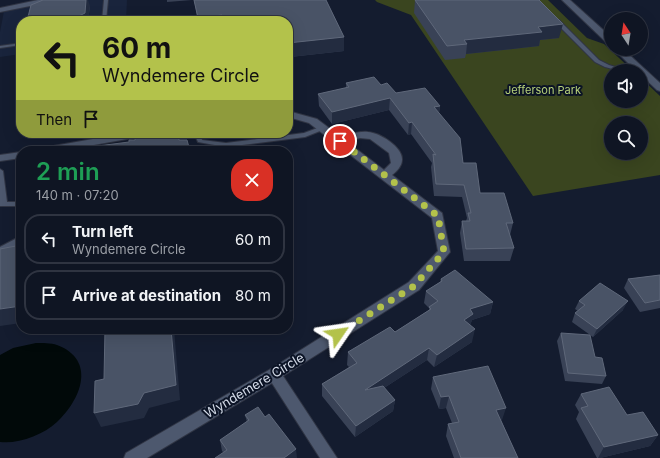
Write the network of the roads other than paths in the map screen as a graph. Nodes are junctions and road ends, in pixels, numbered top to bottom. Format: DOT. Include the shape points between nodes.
graph roads {
  1 [pos="50,0"];
  2 [pos="106,0"];
  3 [pos="566,0"];
  4 [pos="0,10"];
  5 [pos="104,16"];
  6 [pos="552,16"];
  7 [pos="604,35"];
  8 [pos="16,45"];
  9 [pos="0,47"];
  10 [pos="625,56"];
  11 [pos="604,64"];
  12 [pos="633,64"];
  13 [pos="648,78"];
  14 [pos="660,88"];
  15 [pos="293,115"];
  16 [pos="323,128"];
  17 [pos="293,137"];
  18 [pos="116,138"];
  19 [pos="199,138"];
  20 [pos="281,138"];
  21 [pos="340,141"];
  22 [pos="70,146"];
  23 [pos="16,156"];
  24 [pos="0,158"];
  25 [pos="0,171"];
  26 [pos="385,175"];
  27 [pos="2,204"];
  28 [pos="16,205"];
  29 [pos="16,243"];
  30 [pos="0,250"];
  31 [pos="274,374"];
  32 [pos="132,458"];
  33 [pos="329,458"];
  1 -- 4 [label="street"];
  2 -- 5 [label="lane"];
  3 -- 7 [label="street"];
  6 -- 11 [label="lane"];
  8 -- 9 [label="lane"];
  10 -- 12 [label="street"];
  13 -- 14 [label="street"];
  15 -- 16 [label="street, Wyndemere Circle" via="313,121"];
  16 -- 17 [label="lane"];
  16 -- 21 [label="street, Wyndemere Circle"];
  18 -- 22 [label="street"];
  19 -- 20 [label="lane" via="200,141 226,145"];
  21 -- 26 [label="street, Wyndemere Circle"];
  21 -- 26 [label="street" via="355,136 373,136 394,150 396,164"];
  23 -- 24 [label="street"];
  25 -- 27 [label="lane"];
  26 -- 31 [label="street, Wyndemere Circle" via="438,216 444,252 414,286"];
  27 -- 28 [label="lane"];
  29 -- 30 [label="lane"];
  31 -- 32 [label="street, Wyndemere Circle"];
  31 -- 33 [label="street"];
}
